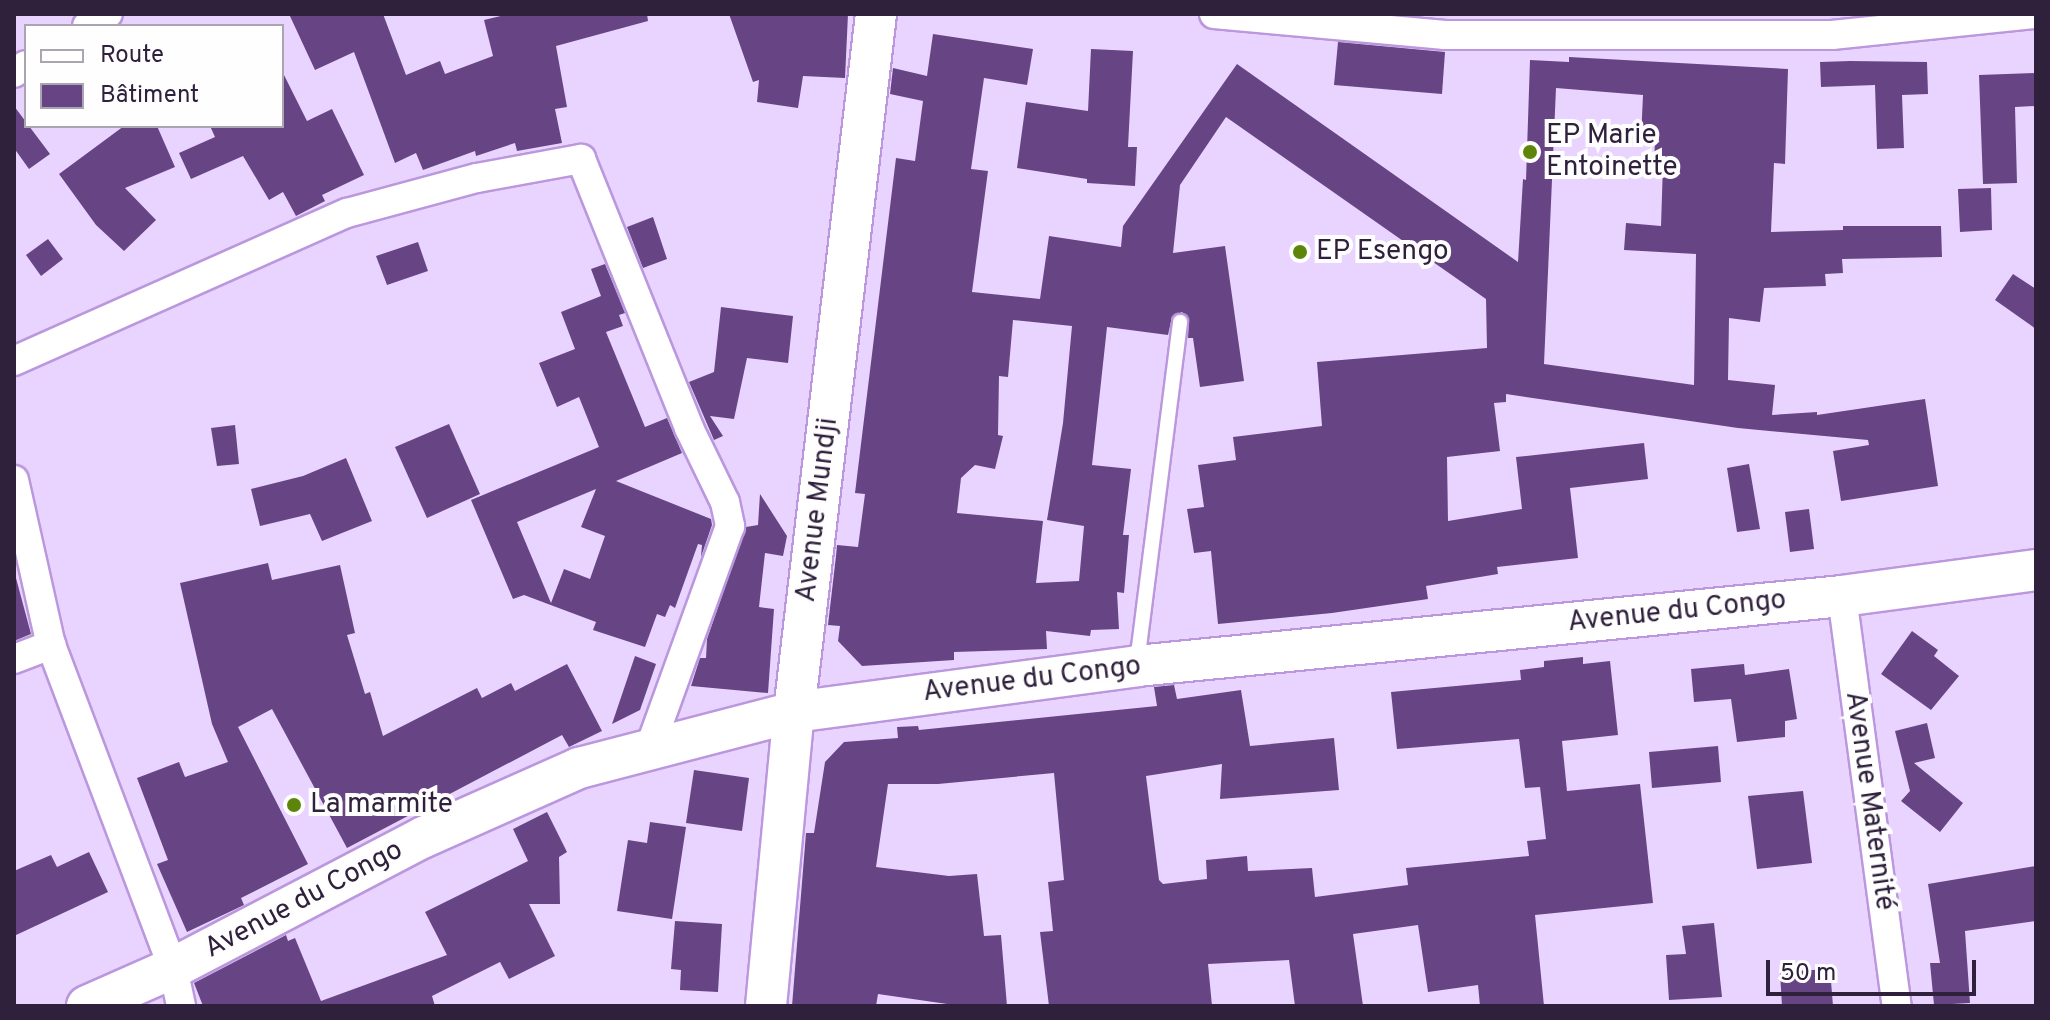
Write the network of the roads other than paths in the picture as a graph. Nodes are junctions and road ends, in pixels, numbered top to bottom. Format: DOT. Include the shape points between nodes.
graph roads {
  1 [pos="108,14"];
  2 [pos="876,14"];
  3 [pos="1214,14"];
  4 [pos="2036,14"];
  5 [pos="90,24"];
  6 [pos="1833,24"];
  7 [pos="1180,322"];
  8 [pos="14,361"];
  9 [pos="14,480"];
  10 [pos="2036,570"];
  11 [pos="1842,596"];
  12 [pos="51,645"];
  13 [pos="14,659"];
  14 [pos="1137,666"];
  15 [pos="794,712"];
  16 [pos="650,747"];
  17 [pos="177,987"];
  18 [pos="87,1006"];
  19 [pos="766,1006"];
  20 [pos="1897,1006"];
  1 -- 5 [label="street"];
  2 -- 15 [label="street, Avenue Mundji"];
  3 -- 6 [label="street" via="1445,35"];
  4 -- 6 [label="street"];
  7 -- 14 [label="lane"];
  8 -- 16 [label="street" via="347,213 477,178 581,159 689,428 725,502 730,526"];
  9 -- 12 [label="street"];
  10 -- 11 [label="street, Avenue du Congo"];
  11 -- 14 [label="street, Avenue du Congo"];
  11 -- 20 [label="street, Avenue Maternité"];
  12 -- 13 [label="street"];
  12 -- 17 [label="street"];
  14 -- 15 [label="street, Avenue du Congo"];
  15 -- 16 [label="street, Avenue du Congo"];
  15 -- 19 [label="street, Avenue Mundji"];
  16 -- 17 [label="street, Avenue du Congo" via="579,768 424,837"];
  17 -- 18 [label="street, Avenue du Congo"];
}
